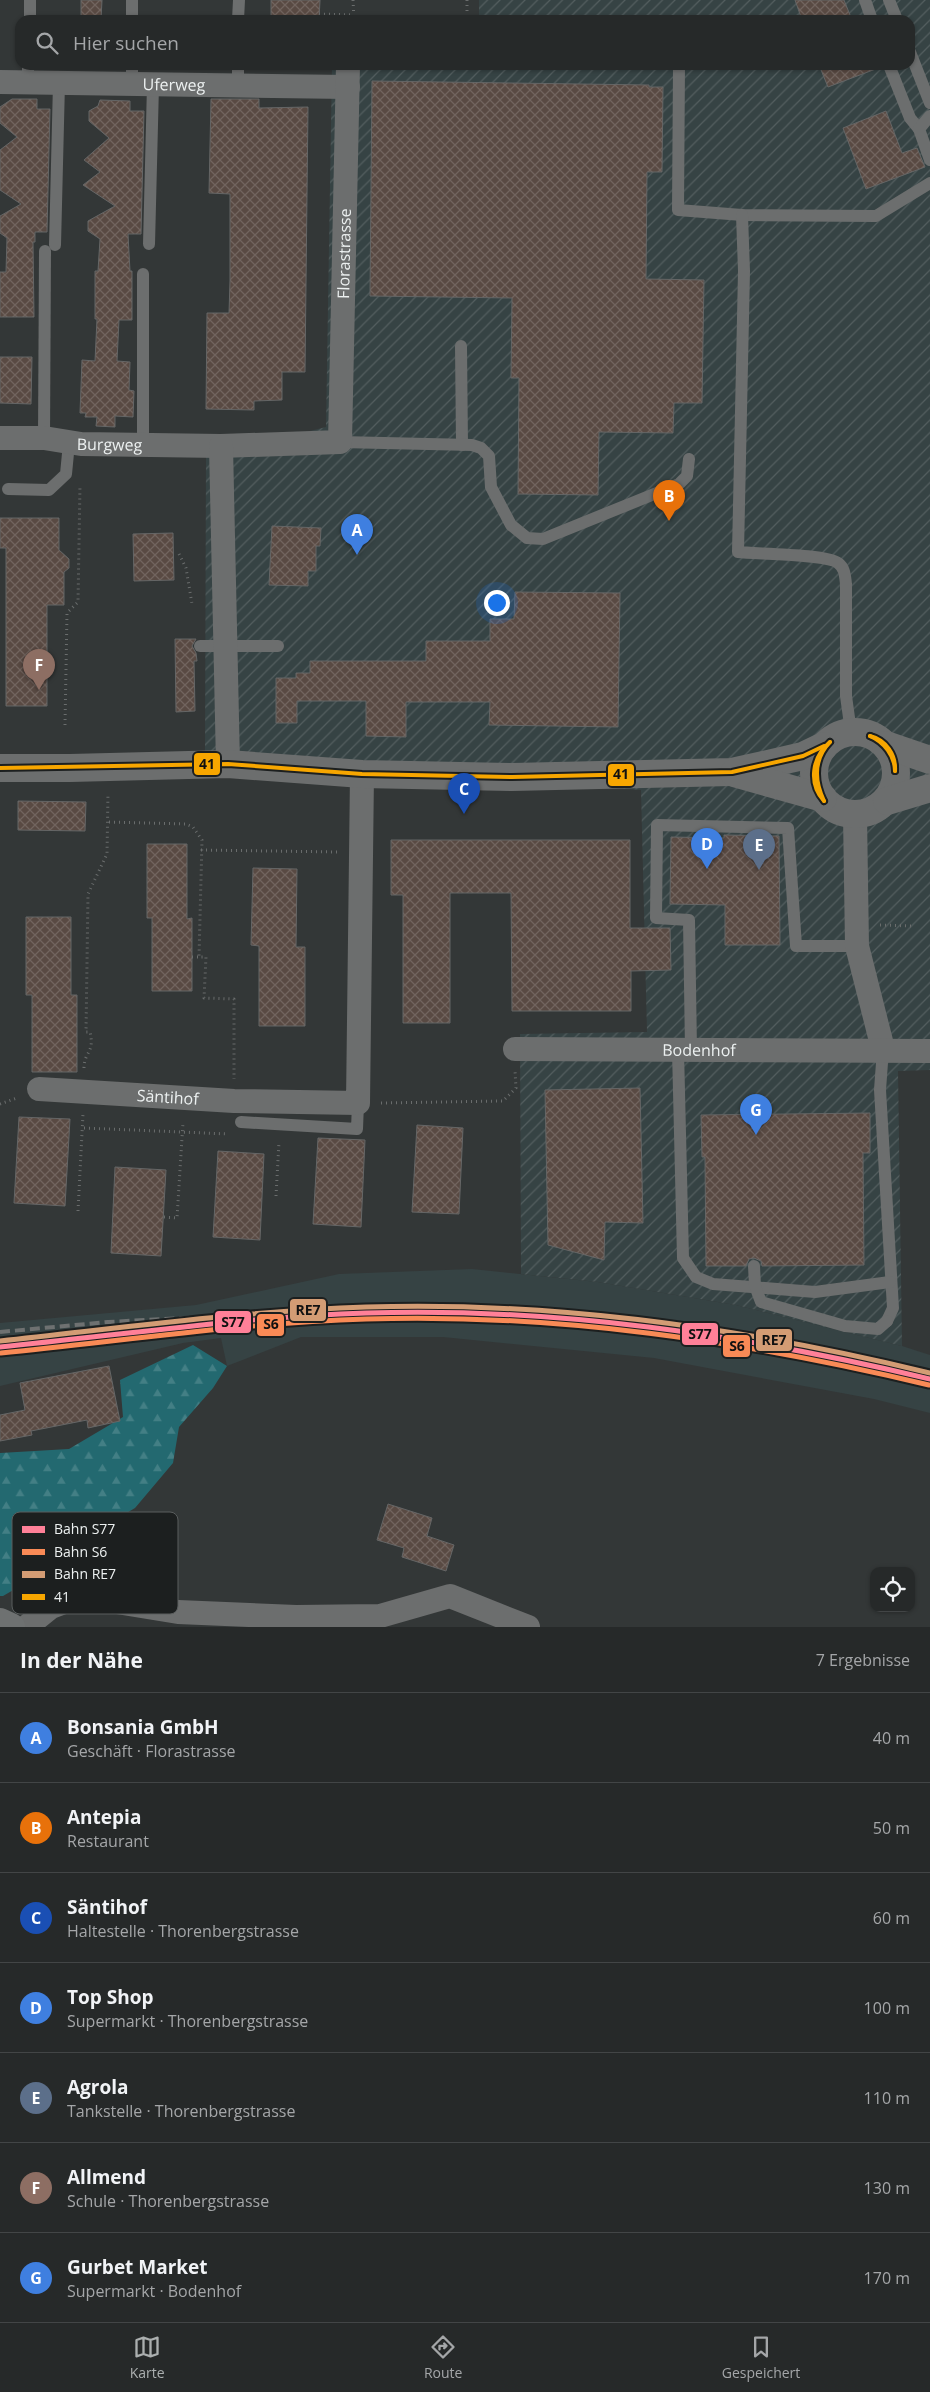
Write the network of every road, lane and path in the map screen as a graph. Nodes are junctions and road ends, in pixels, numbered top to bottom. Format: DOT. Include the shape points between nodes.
graph roads {
  1 [pos="30,0"];
  2 [pos="132,0"];
  3 [pos="239,0"];
  4 [pos="353,0"];
  5 [pos="466,0"];
  6 [pos="865,0"];
  7 [pos="889,0"];
  8 [pos="319,14"];
  9 [pos="30,15"];
  10 [pos="132,15"];
  11 [pos="238,15"];
  12 [pos="354,15"];
  13 [pos="467,15"];
  14 [pos="870,15"];
  15 [pos="895,15"];
  16 [pos="915,65"];
  17 [pos="679,70"];
  18 [pos="891,70"];
  19 [pos="28,74"];
  20 [pos="238,75"];
  21 [pos="348,76"];
  22 [pos="139,78"];
  23 [pos="0,82"];
  24 [pos="59,83"];
  25 [pos="930,103"];
  26 [pos="930,116"];
  27 [pos="919,129"];
  28 [pos="930,160"];
  29 [pos="930,184"];
  30 [pos="742,215"];
  31 [pos="150,244"];
  32 [pos="143,274"];
  33 [pos="461,346"];
  34 [pos="0,438"];
  35 [pos="44,438"];
  36 [pos="340,442"];
  37 [pos="69,443"];
  38 [pos="143,444"];
  39 [pos="462,445"];
  40 [pos="221,446"];
  41 [pos="689,459"];
  42 [pos="80,483"];
  43 [pos="8,489"];
  44 [pos="179,554"];
  45 [pos="192,604"];
  46 [pos="200,646"];
  47 [pos="224,646"];
  48 [pos="278,646"];
  49 [pos="65,725"];
  50 [pos="851,732"];
  51 [pos="824,746"];
  52 [pos="886,746"];
  53 [pos="930,760"];
  54 [pos="228,764"];
  55 [pos="107,767"];
  56 [pos="0,768"];
  57 [pos="732,772"];
  58 [pos="362,774"];
  59 [pos="930,788"];
  60 [pos="822,798"];
  61 [pos="887,801"];
  62 [pos="855,815"];
  63 [pos="109,822"];
  64 [pos="201,850"];
  65 [pos="361,852"];
  66 [pos="875,926"];
  67 [pos="912,926"];
  68 [pos="857,946"];
  69 [pos="199,956"];
  70 [pos="192,957"];
  71 [pos="515,1049"];
  72 [pos="883,1049"];
  73 [pos="685,1050"];
  74 [pos="930,1051"];
  75 [pos="84,1060"];
  76 [pos="234,1070"];
  77 [pos="39,1089"];
  78 [pos="84,1091"];
  79 [pos="184,1098"];
  80 [pos="358,1103"];
  81 [pos="241,1122"];
  82 [pos="84,1128"];
  83 [pos="182,1133"];
  84 [pos="236,1135"];
  85 [pos="279,1138"];
  86 [pos="276,1196"];
  87 [pos="78,1211"];
  88 [pos="164,1217"];
  89 [pos="754,1266"];
  90 [pos="890,1282"];
  91 [pos="178,1612"];
  92 [pos="41,1614"];
  93 [pos="0,1622"];
  94 [pos="11,1627"];
  95 [pos="26,1627"];
  96 [pos="528,1627"];
  1 -- 9 [label="lane"];
  2 -- 10 [label="lane"];
  3 -- 11 [label="lane"];
  4 -- 12 [label="path"];
  5 -- 13 [label="path"];
  6 -- 14 [label="lane"];
  7 -- 15 [label="lane"];
  8 -- 12 [label="path"];
  16 -- 25 [label="lane"];
  17 -- 30 [label="lane" via="678,210"];
  18 -- 27 [label="lane" via="910,118"];
  19 -- 23 [label="street, Uferweg"];
  19 -- 24 [label="street, Uferweg"];
  20 -- 21 [label="street, Uferweg"];
  20 -- 22 [label="street, Uferweg"];
  21 -- 36 [label="street, Florastrasse"];
  22 -- 24 [label="street, Uferweg"];
  22 -- 31 [label="lane"];
  24 -- 35 [label="lane"];
  26 -- 27 [label="lane"];
  27 -- 28 [label="lane"];
  29 -- 30 [label="lane" via="876,216"];
  30 -- 50 [label="lane" via="744,271 738,552 818,556 840,564 846,584 846,696"];
  32 -- 38 [label="lane"];
  33 -- 39 [label="lane"];
  34 -- 35 [label="street, Burgweg"];
  35 -- 37 [label="street, Burgweg"];
  36 -- 39 [label="lane"];
  36 -- 40 [label="street, Burgweg"];
  37 -- 38 [label="street, Burgweg"];
  37 -- 43 [label="lane" via="66,474 49,490"];
  38 -- 40 [label="street, Burgweg"];
  39 -- 41 [label="lane" via="481,448 489,456 491,487 511,525 527,538 543,539 678,484 687,476"];
  40 -- 47 [label="street"];
  42 -- 49 [label="path" via="78,602 67,614"];
  44 -- 45 [label="path" via="186,568"];
  46 -- 47 [label="lane"];
  47 -- 48 [label="lane"];
  47 -- 54 [label="street"];
  50 -- 51 [label="main road"];
  50 -- 52 [label="main road" via="865,733"];
  51 -- 57 [label="main road" via="803,756"];
  51 -- 60 [label="main road" via="815,763 814,776"];
  52 -- 53 [label="main road"];
  52 -- 61 [label="main road" via="892,753 896,774 895,787"];
  54 -- 55 [label="main road"];
  54 -- 58 [label="main road"];
  55 -- 56 [label="main road"];
  55 -- 63 [label="path"];
  57 -- 58 [label="main road" via="512,777"];
  57 -- 60 [label="main road"];
  58 -- 65 [label="street"];
  59 -- 61 [label="main road"];
  60 -- 62 [label="main road" via="842,813"];
  61 -- 62 [label="main road" via="874,810"];
  62 -- 68 [label="street"];
  63 -- 64 [label="path" via="186,824 199,833"];
  63 -- 75 [label="path" via="108,854 88,894 86,1032 90,1032 92,1044"];
  64 -- 65 [label="path"];
  64 -- 69 [label="path"];
  65 -- 80 [label="street"];
  66 -- 67 [label="path"];
  68 -- 72 [label="street"];
  68 -- 73 [label="lane" via="796,946 788,828 657,825 656,918 690,920"];
  69 -- 70 [label="path"];
  69 -- 76 [label="path" via="206,957 204,998 234,999"];
  71 -- 73 [label="street, Bodenhof"];
  71 -- 80 [label="path" via="516,1088 503,1101"];
  72 -- 73 [label="street, Bodenhof"];
  72 -- 74 [label="street, Bodenhof"];
  72 -- 90 [label="lane" via="880,1090"];
  73 -- 90 [label="lane" via="683,1258 696,1277 713,1284 815,1292"];
  77 -- 78 [label="street, Säntihof"];
  78 -- 79 [label="street, Säntihof"];
  78 -- 87 [label="path"];
  79 -- 80 [label="street, Säntihof"];
  79 -- 83 [label="path"];
  80 -- 81 [label="lane" via="357,1128"];
  82 -- 83 [label="path"];
  83 -- 84 [label="path"];
  83 -- 88 [label="path" via="177,1218"];
  85 -- 86 [label="path"];
  89 -- 90 [label="lane, bridge" via="755,1286 761,1302 845,1326 878,1329 887,1321 893,1308"];
  91 -- 96 [label="street" via="296,1617 380,1616 450,1596"];
  92 -- 95 [label="street"];
  93 -- 94 [label="street"];
}
